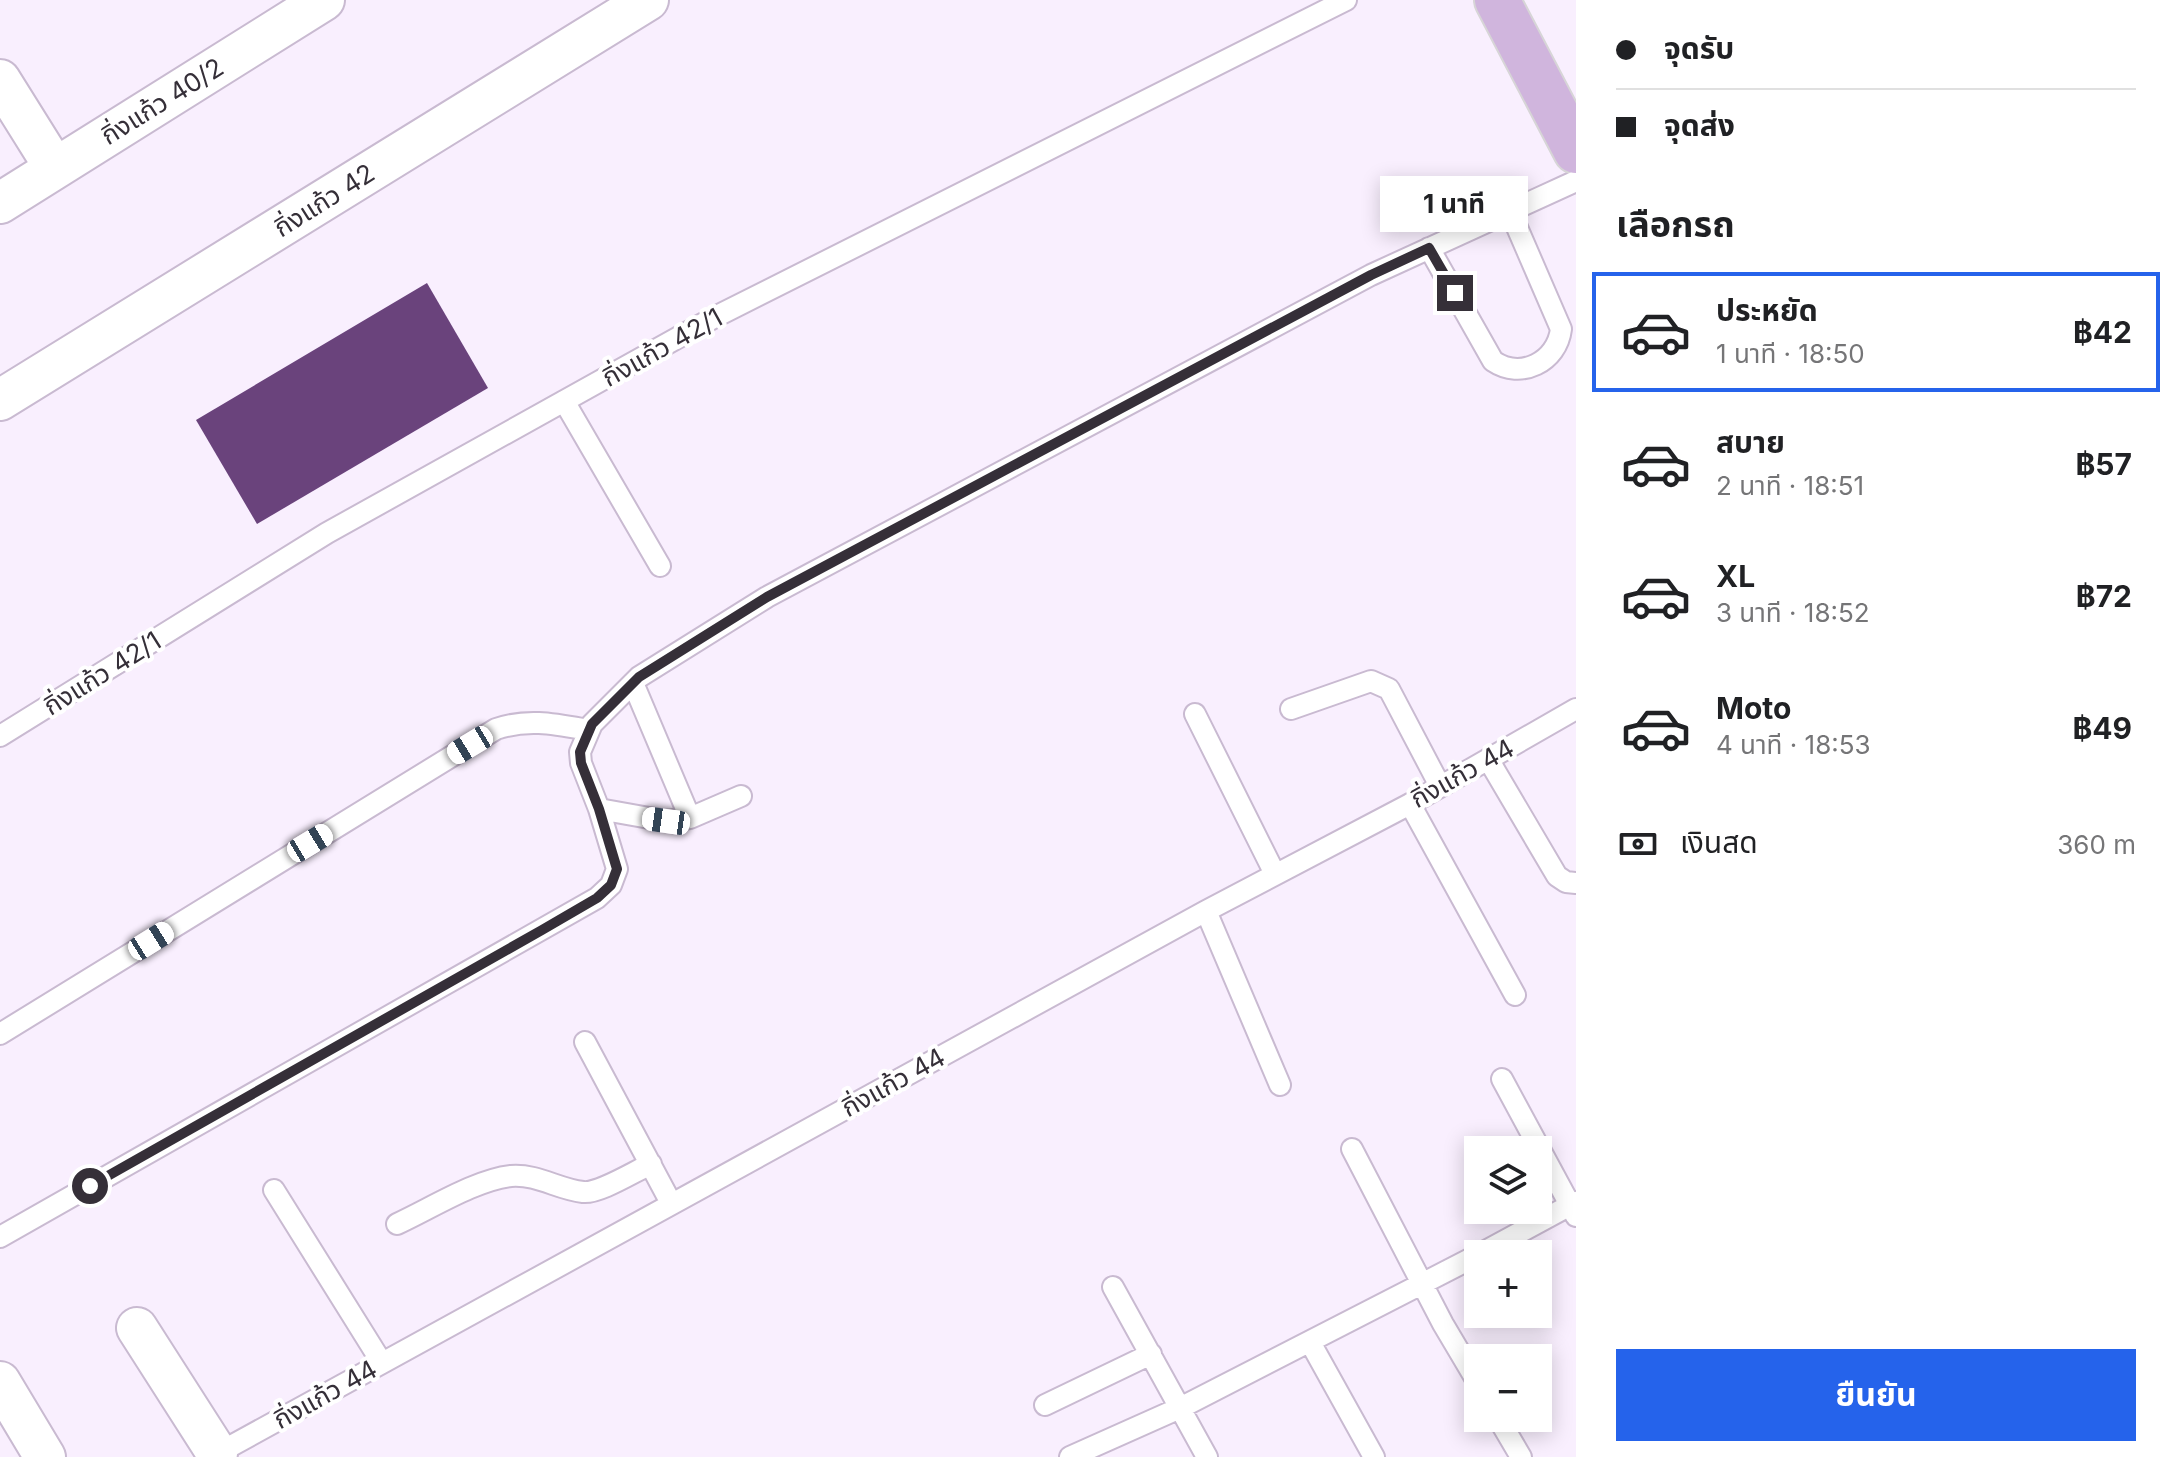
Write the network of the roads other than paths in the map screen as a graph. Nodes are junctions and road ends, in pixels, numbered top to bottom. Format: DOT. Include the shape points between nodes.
graph roads {
  1 [pos="324,0"];
  2 [pos="648,0"];
  3 [pos="1346,0"];
  4 [pos="1497,0"];
  5 [pos="0,80"];
  6 [pos="1576,151"];
  7 [pos="55,168"];
  8 [pos="1576,181"];
  9 [pos="0,203"];
  10 [pos="1510,211"];
  11 [pos="1429,248"];
  12 [pos="0,400"];
  13 [pos="564,401"];
  14 [pos="660,566"];
  15 [pos="633,683"];
  16 [pos="1291,709"];
  17 [pos="1576,709"];
  18 [pos="1195,714"];
  19 [pos="588,730"];
  20 [pos="0,736"];
  21 [pos="1488,759"];
  22 [pos="1440,786"];
  23 [pos="741,796"];
  24 [pos="1410,804"];
  25 [pos="599,809"];
  26 [pos="690,818"];
  27 [pos="1275,874"];
  28 [pos="1576,883"];
  29 [pos="1206,911"];
  30 [pos="1515,995"];
  31 [pos="0,1034"];
  32 [pos="585,1042"];
  33 [pos="1502,1079"];
  34 [pos="1280,1085"];
  35 [pos="1352,1149"];
  36 [pos="651,1164"];
  37 [pos="274,1190"];
  38 [pos="671,1203"];
  39 [pos="1574,1208"];
  40 [pos="397,1224"];
  41 [pos="0,1237"];
  42 [pos="1509,1240"];
  43 [pos="1464,1263"];
  44 [pos="1423,1285"];
  45 [pos="1113,1287"];
  46 [pos="137,1328"];
  47 [pos="1310,1342"];
  48 [pos="1151,1354"];
  49 [pos="1464,1358"];
  50 [pos="382,1363"];
  51 [pos="0,1382"];
  52 [pos="1045,1405"];
  53 [pos="1182,1407"];
  54 [pos="1506,1432"];
  55 [pos="214,1455"];
  56 [pos="45,1457"];
  57 [pos="1070,1457"];
  58 [pos="1207,1457"];
  59 [pos="1374,1457"];
  60 [pos="1521,1457"];
  1 -- 7 [label="street, กิ่งแก้ว 40/2"];
  2 -- 12 [label="street, กิ่งแก้ว 42"];
  3 -- 13 [label="lane, กิ่งแก้ว 42/1" via="715,317"];
  4 -- 6 [label="main road"];
  5 -- 7 [label="street"];
  7 -- 9 [label="street, กิ่งแก้ว 40/2"];
  8 -- 10 [label="lane"];
  10 -- 11 [label="lane"];
  10 -- 11 [label="lane" via="1561,329 1551,355 1533,366 1516,371 1493,361"];
  11 -- 15 [label="lane" via="767,597"];
  13 -- 14 [label="lane"];
  13 -- 20 [label="lane, กิ่งแก้ว 42/1" via="327,533"];
  15 -- 19 [label="lane"];
  15 -- 26 [label="lane"];
  16 -- 22 [label="lane" via="1371,681 1381,684 1389,689"];
  17 -- 21 [label="lane, กิ่งแก้ว 44"];
  18 -- 27 [label="lane"];
  19 -- 25 [label="lane" via="581,763"];
  19 -- 31 [label="lane" via="540,722 496,729"];
  21 -- 22 [label="lane, กิ่งแก้ว 44"];
  21 -- 28 [label="lane" via="1557,876"];
  22 -- 24 [label="lane, กิ่งแก้ว 44"];
  23 -- 26 [label="lane"];
  24 -- 27 [label="lane, กิ่งแก้ว 44"];
  24 -- 30 [label="lane"];
  25 -- 26 [label="lane" via="666,821"];
  25 -- 41 [label="lane" via="617,869 611,885 597,898"];
  27 -- 29 [label="lane, กิ่งแก้ว 44"];
  29 -- 34 [label="lane"];
  29 -- 38 [label="lane, กิ่งแก้ว 44"];
  32 -- 36 [label="lane"];
  33 -- 39 [label="lane"];
  35 -- 44 [label="lane"];
  36 -- 38 [label="lane"];
  36 -- 40 [label="lane" via="585,1193 527,1176 507,1177"];
  37 -- 50 [label="lane"];
  38 -- 50 [label="lane, กิ่งแก้ว 44"];
  39 -- 42 [label="lane"];
  43 -- 44 [label="lane"];
  44 -- 47 [label="lane"];
  44 -- 49 [label="lane"];
  45 -- 48 [label="lane"];
  46 -- 55 [label="street"];
  47 -- 53 [label="lane"];
  47 -- 59 [label="lane"];
  48 -- 52 [label="lane"];
  48 -- 53 [label="lane"];
  50 -- 55 [label="lane, กิ่งแก้ว 44"];
  51 -- 56 [label="street"];
  53 -- 57 [label="lane"];
  53 -- 58 [label="lane"];
  54 -- 60 [label="lane"];
}
